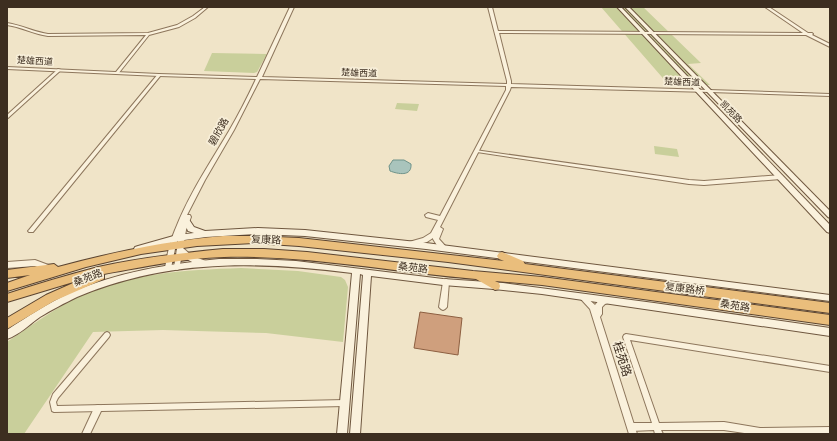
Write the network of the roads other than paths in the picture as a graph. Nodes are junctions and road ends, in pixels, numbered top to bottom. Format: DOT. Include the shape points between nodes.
graph roads {
  1 [pos="207,7"];
  2 [pos="294,7"];
  3 [pos="491,7"];
  4 [pos="619,7"];
  5 [pos="627,7"];
  6 [pos="767,7"];
  7 [pos="771,7"];
  8 [pos="7,24"];
  9 [pos="498,32"];
  10 [pos="644,33"];
  11 [pos="653,33"];
  12 [pos="148,34"];
  13 [pos="809,34"];
  14 [pos="830,45"];
  15 [pos="7,68"];
  16 [pos="59,70"];
  17 [pos="117,73"];
  18 [pos="159,75"];
  19 [pos="261,78"];
  20 [pos="511,86"];
  21 [pos="698,91"];
  22 [pos="710,91"];
  23 [pos="830,95"];
  24 [pos="7,117"];
  25 [pos="479,151"];
  26 [pos="781,177"];
  27 [pos="830,214"];
  28 [pos="428,215"];
  29 [pos="441,219"];
  30 [pos="186,220"];
  31 [pos="31,230"];
  32 [pos="830,230"];
  33 [pos="206,234"];
  34 [pos="408,244"];
  35 [pos="177,249"];
  36 [pos="445,249"];
  37 [pos="490,255"];
  38 [pos="502,256"];
  39 [pos="110,258"];
  40 [pos="461,260"];
  41 [pos="208,263"];
  42 [pos="7,265"];
  43 [pos="130,267"];
  44 [pos="50,268"];
  45 [pos="528,268"];
  46 [pos="356,272"];
  47 [pos="367,273"];
  48 [pos="7,274"];
  49 [pos="474,275"];
  50 [pos="529,280"];
  51 [pos="446,282"];
  52 [pos="495,286"];
  53 [pos="509,286"];
  54 [pos="7,287"];
  55 [pos="581,296"];
  56 [pos="7,298"];
  57 [pos="830,298"];
  58 [pos="610,300"];
  59 [pos="443,307"];
  60 [pos="830,308"];
  61 [pos="830,320"];
  62 [pos="7,324"];
  63 [pos="830,332"];
  64 [pos="7,335"];
  65 [pos="107,335"];
  66 [pos="830,369"];
  67 [pos="344,403"];
  68 [pos="100,409"];
  69 [pos="633,431"];
  70 [pos="658,431"];
  71 [pos="830,431"];
  72 [pos="760,433"];
  73 [pos="86,434"];
  74 [pos="90,434"];
  75 [pos="342,434"];
  76 [pos="356,434"];
  1 -- 12 [label="street" via="182,24"];
  2 -- 19 [label="street, 碧欣路"];
  3 -- 9 [label="street"];
  4 -- 10 [label="main road, 凯苑路"];
  5 -- 11 [label="main road, 凯苑路"];
  6 -- 13 [label="street"];
  7 -- 13 [label="street"];
  8 -- 12 [label="street" via="48,35"];
  9 -- 10 [label="street"];
  9 -- 20 [label="street"];
  10 -- 11 [label="street"];
  10 -- 21 [label="main road, 凯苑路"];
  11 -- 13 [label="street"];
  11 -- 22 [label="main road, 凯苑路"];
  12 -- 17 [label="street"];
  13 -- 14 [label="street"];
  15 -- 16 [label="street, 楚雄西道"];
  16 -- 17 [label="street, 楚雄西道"];
  16 -- 24 [label="street"];
  17 -- 18 [label="street, 楚雄西道"];
  18 -- 19 [label="street, 楚雄西道"];
  18 -- 31 [label="street"];
  19 -- 20 [label="street, 楚雄西道"];
  19 -- 30 [label="street, 碧欣路"];
  19 -- 35 [label="street, 碧欣路" via="193,198"];
  20 -- 21 [label="street, 楚雄西道"];
  20 -- 25 [label="street"];
  21 -- 22 [label="street, 楚雄西道"];
  21 -- 26 [label="main road, 凯苑路"];
  22 -- 23 [label="street"];
  22 -- 27 [label="main road, 凯苑路"];
  25 -- 26 [label="street" via="704,184"];
  25 -- 29 [label="street"];
  25 -- 36 [label="street" via="437,235 437,241"];
  26 -- 32 [label="main road, 凯苑路"];
  28 -- 29 [label="street"];
  29 -- 34 [label="street" via="431,236"];
  30 -- 33 [label="main road" via="194,231"];
  30 -- 35 [label="street, 碧欣路"];
  33 -- 34 [label="main road" via="286,232"];
  33 -- 35 [label="main road"];
  34 -- 36 [label="main road"];
  35 -- 39 [label="highway, 复康路"];
  35 -- 40 [label="highway, 复康路" via="223,240 282,240"];
  35 -- 41 [label="main road, 桑苑路"];
  35 -- 41 [label="street" via="196,261"];
  35 -- 43 [label="highway, 复康路"];
  35 -- 49 [label="highway, 复康路" via="286,254"];
  35 -- 64 [label="main road, 桑苑路" via="123,276 66,298"];
  36 -- 37 [label="main road"];
  37 -- 38 [label="main road"];
  37 -- 40 [label="main road"];
  38 -- 45 [label="highway"];
  38 -- 57 [label="main road"];
  39 -- 44 [label="highway"];
  39 -- 54 [label="highway, 复康路"];
  40 -- 45 [label="highway, 复康路"];
  41 -- 46 [label="main road, 桑苑路" via="278,263"];
  42 -- 44 [label="street" via="35,263"];
  43 -- 56 [label="highway, 复康路" via="82,275"];
  43 -- 62 [label="highway" via="99,276 64,291"];
  44 -- 48 [label="highway"];
  45 -- 60 [label="highway, 复康路桥"];
  46 -- 47 [label="main road, 桑苑路"];
  46 -- 67 [label="main road"];
  47 -- 51 [label="main road, 桑苑路"];
  47 -- 76 [label="main road"];
  49 -- 50 [label="highway, 复康路"];
  49 -- 52 [label="highway"];
  50 -- 53 [label="main road"];
  50 -- 61 [label="highway, 复康路桥"];
  51 -- 52 [label="main road, 桑苑路"];
  51 -- 59 [label="street"];
  52 -- 53 [label="main road, 桑苑路"];
  53 -- 55 [label="main road, 桑苑路"];
  55 -- 58 [label="main road, 桑苑路"];
  55 -- 69 [label="street, 桂苑路" via="593,307"];
  58 -- 63 [label="main road, 桑苑路"];
  58 -- 69 [label="street, 桂苑路" via="600,303 597,312"];
  65 -- 68 [label="street" via="52,402 54,409"];
  66 -- 70 [label="street" via="626,338"];
  67 -- 68 [label="street"];
  67 -- 75 [label="main road"];
  68 -- 73 [label="street"];
  68 -- 74 [label="street"];
  69 -- 70 [label="street"];
  70 -- 72 [label="street" via="724,426"];
  71 -- 72 [label="street"];
}
